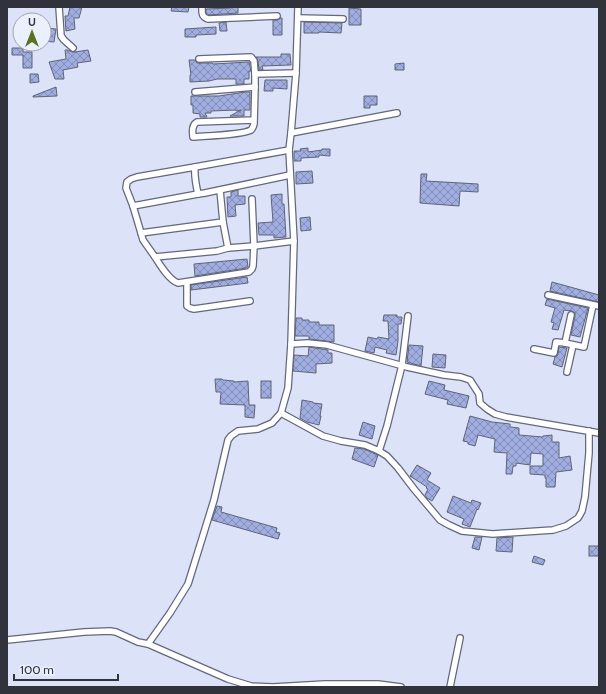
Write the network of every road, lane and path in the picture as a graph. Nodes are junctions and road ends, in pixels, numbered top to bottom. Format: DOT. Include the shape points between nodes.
graph roads {
  1 [pos="59,7"];
  2 [pos="202,7"];
  3 [pos="298,7"];
  4 [pos="277,16"];
  5 [pos="298,18"];
  6 [pos="343,19"];
  7 [pos="73,48"];
  8 [pos="199,59"];
  9 [pos="296,73"];
  10 [pos="255,74"];
  11 [pos="255,87"];
  12 [pos="195,92"];
  13 [pos="396,113"];
  14 [pos="254,120"];
  15 [pos="291,134"];
  16 [pos="289,150"];
  17 [pos="195,167"];
  18 [pos="290,175"];
  19 [pos="220,190"];
  20 [pos="198,194"];
  21 [pos="252,199"];
  22 [pos="133,206"];
  23 [pos="223,222"];
  24 [pos="141,233"];
  25 [pos="294,241"];
  26 [pos="254,246"];
  27 [pos="228,248"];
  28 [pos="155,257"];
  29 [pos="187,282"];
  30 [pos="548,296"];
  31 [pos="250,301"];
  32 [pos="596,306"];
  33 [pos="571,315"];
  34 [pos="408,316"];
  35 [pos="565,343"];
  36 [pos="291,344"];
  37 [pos="573,345"];
  38 [pos="534,349"];
  39 [pos="402,365"];
  40 [pos="567,372"];
  41 [pos="281,413"];
  42 [pos="599,429"];
  43 [pos="589,431"];
  44 [pos="599,432"];
  45 [pos="379,451"];
  46 [pos="460,638"];
  47 [pos="7,640"];
  48 [pos="148,644"];
  49 [pos="401,687"];
  50 [pos="450,687"];
  1 -- 7 [label="street" via="61,36"];
  2 -- 4 [label="street" via="203,15 208,19"];
  3 -- 5 [label="street"];
  5 -- 6 [label="street"];
  5 -- 9 [label="street"];
  8 -- 10 [label="street" via="251,57 254,61"];
  9 -- 10 [label="street"];
  9 -- 15 [label="street"];
  10 -- 11 [label="street"];
  11 -- 12 [label="street"];
  11 -- 14 [label="street"];
  13 -- 15 [label="street"];
  14 -- 14 [label="street" via="197,122 192,129 192,136 243,133 252,128"];
  15 -- 16 [label="street"];
  16 -- 17 [label="street"];
  16 -- 18 [label="street"];
  17 -- 20 [label="street"];
  17 -- 22 [label="street" via="131,179 127,182 126,188"];
  18 -- 19 [label="street"];
  18 -- 25 [label="street"];
  19 -- 20 [label="street"];
  19 -- 23 [label="street"];
  20 -- 22 [label="street"];
  21 -- 26 [label="street"];
  22 -- 24 [label="street"];
  23 -- 24 [label="street"];
  23 -- 27 [label="street"];
  24 -- 28 [label="street"];
  25 -- 26 [label="street"];
  25 -- 36 [label="street"];
  26 -- 27 [label="street"];
  26 -- 29 [label="street" via="253,266 249,272"];
  27 -- 28 [label="street"];
  28 -- 29 [label="street" via="174,281"];
  29 -- 31 [label="street" via="186,302 190,308"];
  30 -- 32 [label="street"];
  32 -- 37 [label="street" via="584,348"];
  33 -- 35 [label="street"];
  34 -- 39 [label="street"];
  35 -- 37 [label="street"];
  35 -- 38 [label="street" via="556,342 554,353"];
  36 -- 39 [label="street" via="327,345"];
  36 -- 41 [label="street" via="288,388"];
  37 -- 40 [label="street"];
  39 -- 43 [label="street" via="470,380 479,394 480,403 495,414"];
  39 -- 45 [label="street"];
  41 -- 45 [label="street" via="323,436 341,442 365,445"];
  41 -- 48 [label="street" via="272,424 260,429 238,431 228,440 214,500 188,584"];
  42 -- 43 [label="street"];
  43 -- 44 [label="street"];
  43 -- 45 [label="street" via="582,511 578,518 566,526 553,530 492,534 462,531 440,520 398,468"];
  46 -- 50 [label="street"];
  47 -- 48 [label="street" via="110,631"];
  48 -- 49 [label="street" via="228,679 251,686 378,684"];
}
